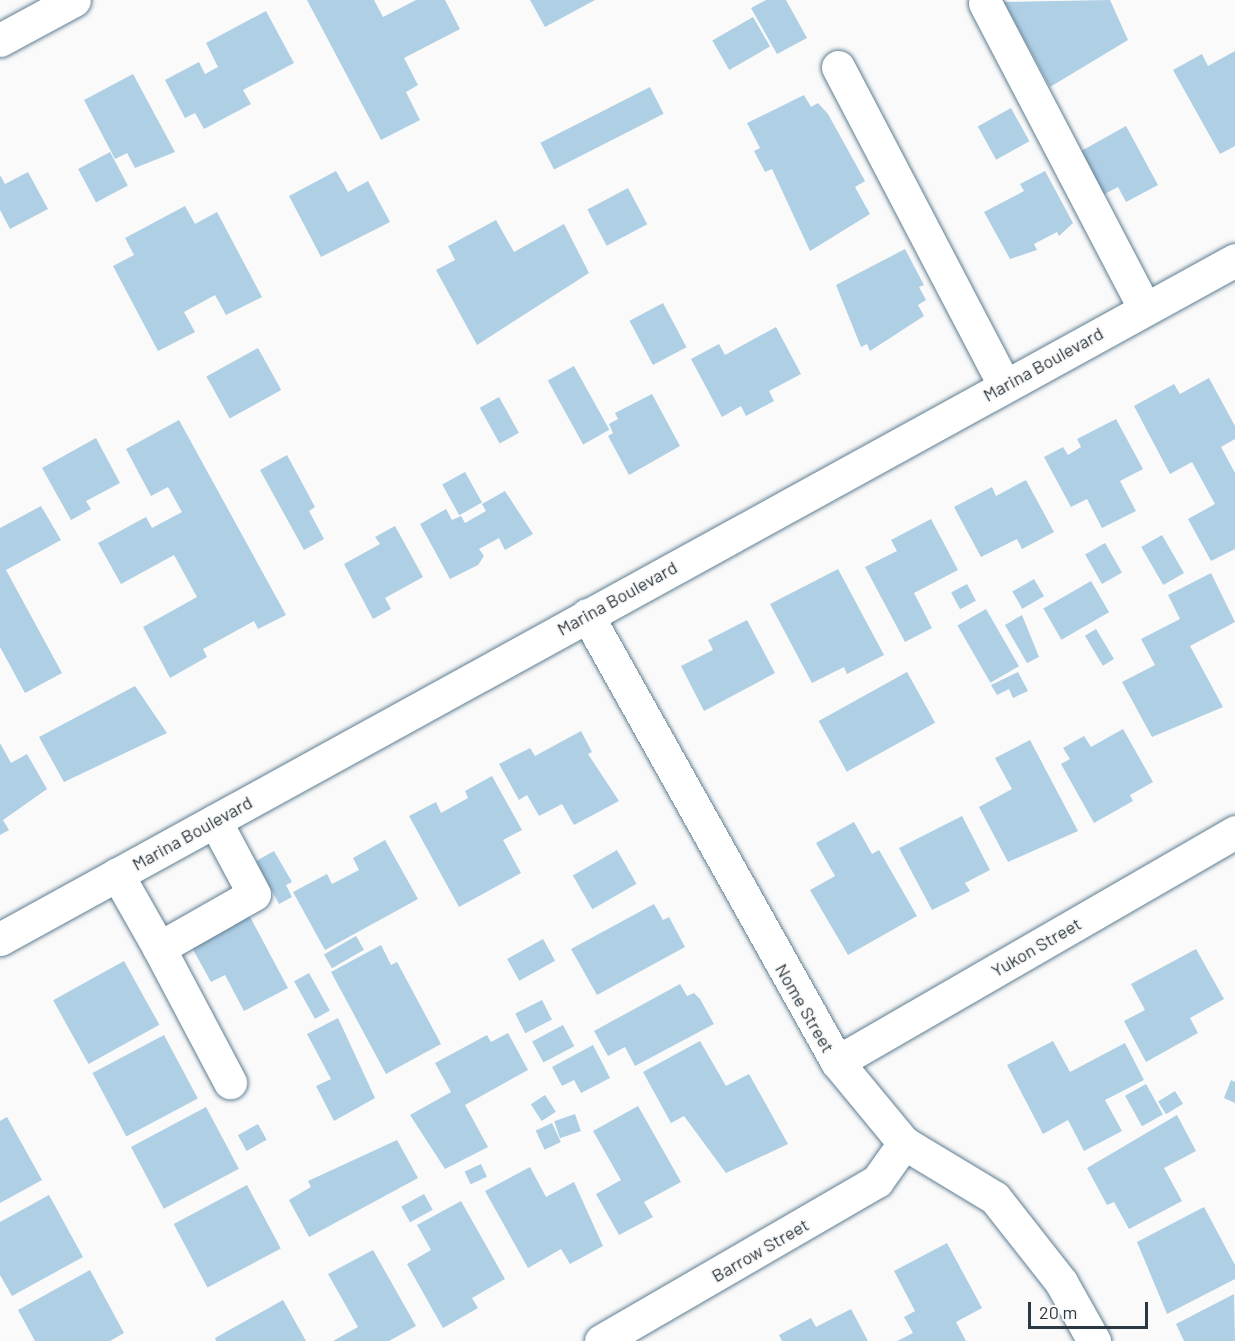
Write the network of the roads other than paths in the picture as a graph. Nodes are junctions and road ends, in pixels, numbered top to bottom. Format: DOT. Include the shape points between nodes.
graph roads {
  1 [pos="74,0"];
  2 [pos="985,3"];
  3 [pos="0,40"];
  4 [pos="838,67"];
  5 [pos="1235,260"];
  6 [pos="1145,309"];
  7 [pos="1004,385"];
  8 [pos="587,615"];
  9 [pos="215,821"];
  10 [pos="1235,832"];
  11 [pos="117,874"];
  12 [pos="0,939"];
  13 [pos="159,948"];
  14 [pos="837,1062"];
  15 [pos="230,1082"];
  16 [pos="904,1143"];
  17 [pos="601,1341"];
  18 [pos="1094,1341"];
  1 -- 3 [label="street"];
  2 -- 6 [label="street"];
  4 -- 7 [label="street"];
  5 -- 6 [label="street, Marina Boulevard"];
  6 -- 7 [label="street, Marina Boulevard"];
  7 -- 8 [label="street, Marina Boulevard"];
  8 -- 9 [label="street, Marina Boulevard"];
  8 -- 14 [label="street, Nome Street"];
  9 -- 11 [label="street, Marina Boulevard"];
  9 -- 13 [label="street" via="254,894"];
  10 -- 14 [label="street, Yukon Street"];
  11 -- 12 [label="street, Marina Boulevard"];
  11 -- 13 [label="street"];
  13 -- 15 [label="street"];
  14 -- 16 [label="street, Nome Street"];
  16 -- 17 [label="street, Barrow Street" via="877,1181"];
  16 -- 18 [label="street, Nome Street" via="995,1198 1061,1282"];
}
